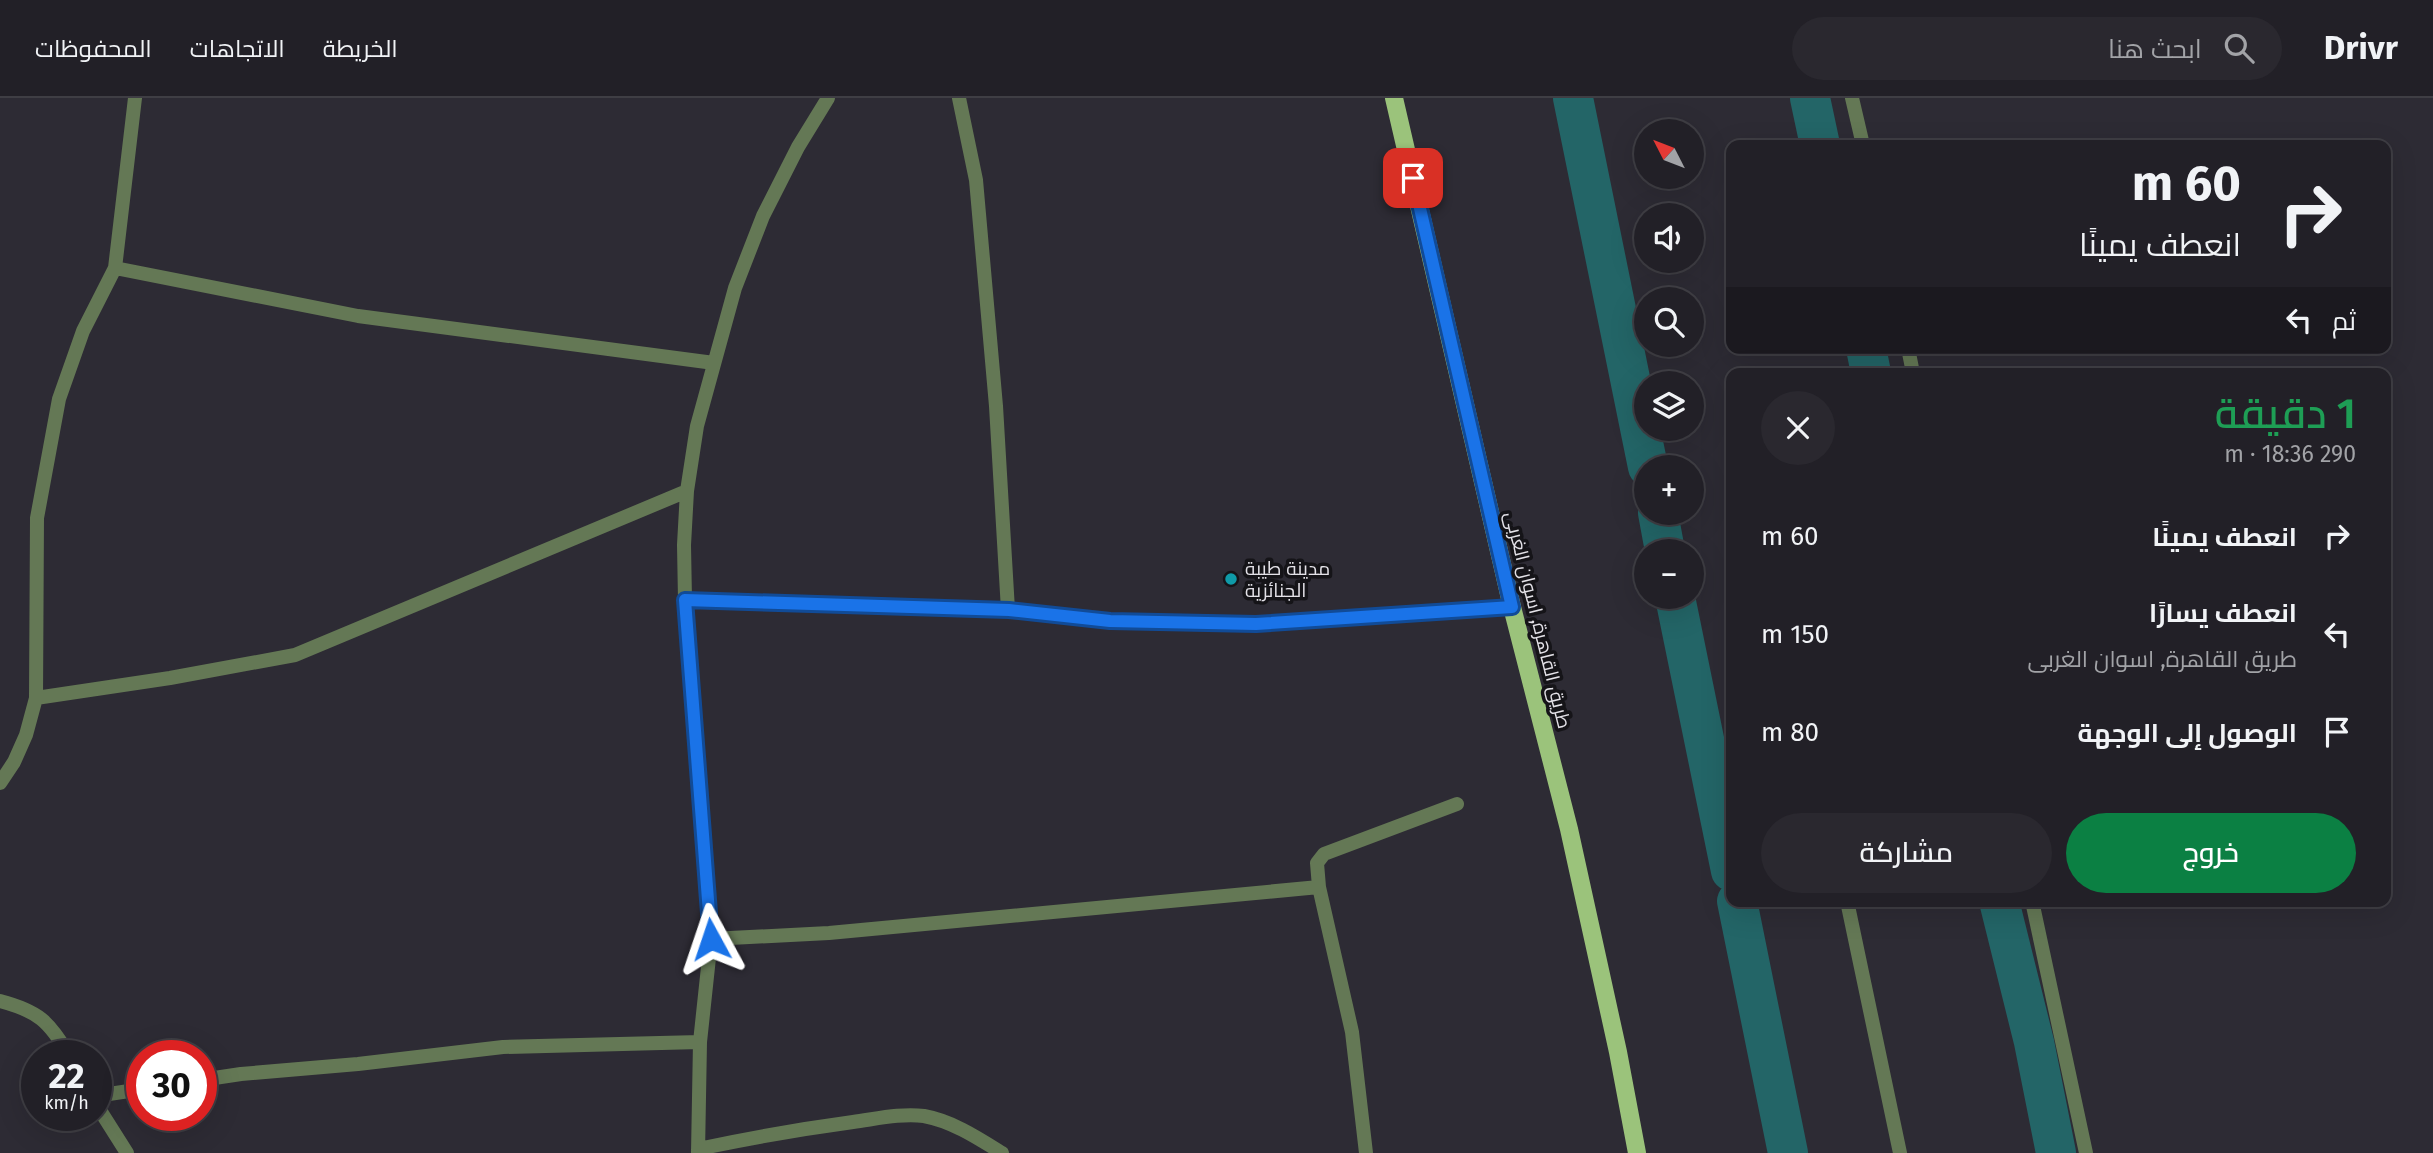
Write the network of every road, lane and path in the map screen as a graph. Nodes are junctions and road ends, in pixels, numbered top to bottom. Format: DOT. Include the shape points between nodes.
graph roads {
  1 [pos="135,98"];
  2 [pos="828,98"];
  3 [pos="959,98"];
  4 [pos="1394,98"];
  5 [pos="1852,98"];
  6 [pos="1862,140"];
  7 [pos="115,268"];
  8 [pos="715,363"];
  9 [pos="687,491"];
  10 [pos="685,600"];
  11 [pos="1512,607"];
  12 [pos="1009,610"];
  13 [pos="36,698"];
  14 [pos="0,783"];
  15 [pos="1457,804"];
  16 [pos="1319,887"];
  17 [pos="1847,907"];
  18 [pos="2033,907"];
  19 [pos="711,939"];
  20 [pos="0,1001"];
  21 [pos="59,1040"];
  22 [pos="700,1042"];
  23 [pos="217,1078"];
  24 [pos="112,1129"];
  25 [pos="698,1151"];
  26 [pos="127,1153"];
  27 [pos="1002,1153"];
  28 [pos="1366,1153"];
  29 [pos="1637,1153"];
  30 [pos="1900,1153"];
  31 [pos="2086,1153"];
  1 -- 7 [label="street"];
  2 -- 8 [label="street" via="763,216 735,288"];
  3 -- 12 [label="street" via="976,180"];
  4 -- 11 [label="main road, طريق القاهرة, اسوان الغربى"];
  5 -- 6 [label="street"];
  7 -- 8 [label="street" via="358,316"];
  7 -- 13 [label="street" via="83,331 59,399 49,450 37,518"];
  8 -- 9 [label="street" via="697,426"];
  9 -- 10 [label="street"];
  9 -- 13 [label="street" via="295,655"];
  10 -- 12 [label="street"];
  10 -- 19 [label="street"];
  11 -- 12 [label="street" via="1256,624 1110,621"];
  11 -- 29 [label="main road, طريق القاهرة, اسوان الغربى" via="1569,829"];
  13 -- 14 [label="street" via="22,744"];
  15 -- 16 [label="street" via="1324,854 1316,865"];
  16 -- 19 [label="street" via="829,933"];
  16 -- 28 [label="street" via="1352,1032"];
  17 -- 30 [label="street"];
  18 -- 31 [label="street"];
  19 -- 22 [label="street"];
  20 -- 21 [label="street" via="26,1008 49,1024"];
  22 -- 23 [label="street" via="502,1048"];
  22 -- 25 [label="street"];
  24 -- 26 [label="street"];
  25 -- 27 [label="street" via="782,1132 922,1116 945,1122"];
}
